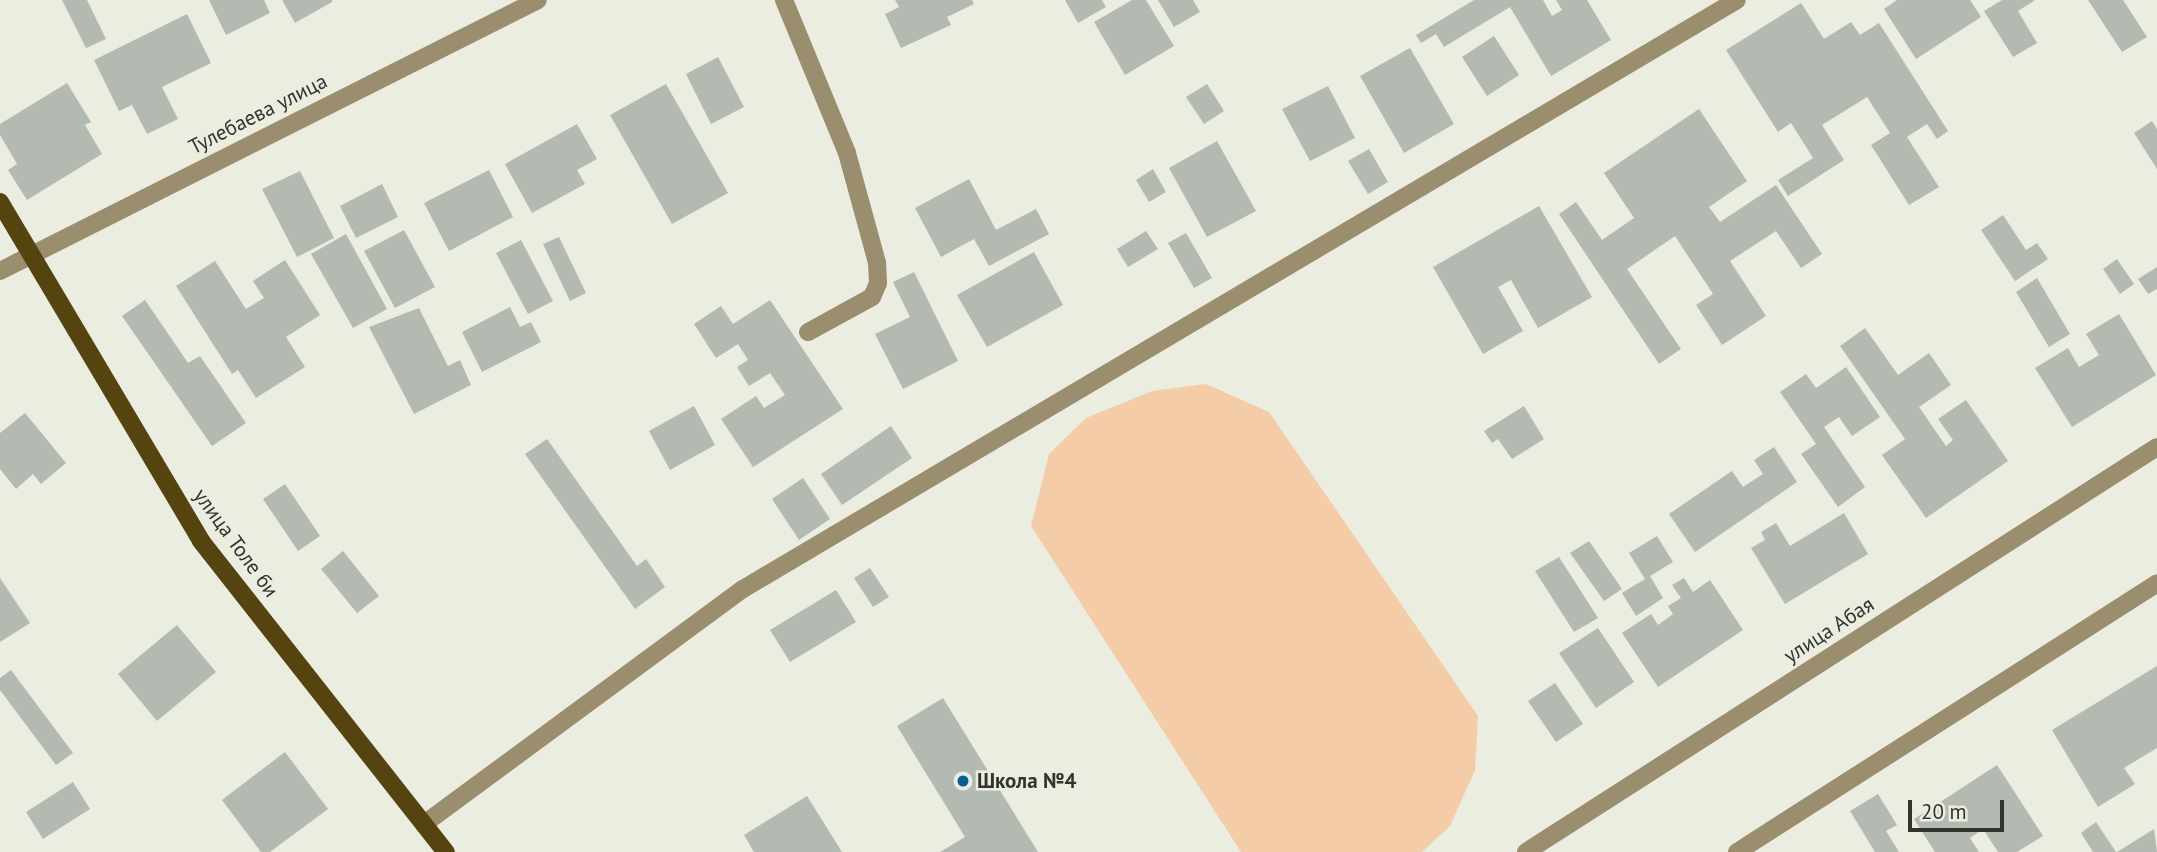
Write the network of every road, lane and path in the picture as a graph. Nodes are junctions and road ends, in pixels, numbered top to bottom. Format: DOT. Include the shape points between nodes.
graph roads {
  1 [pos="538,0"];
  2 [pos="783,0"];
  3 [pos="1737,0"];
  4 [pos="0,202"];
  5 [pos="31,254"];
  6 [pos="0,271"];
  7 [pos="808,332"];
  8 [pos="2157,447"];
  9 [pos="2157,583"];
  10 [pos="424,824"];
  11 [pos="446,852"];
  12 [pos="1526,852"];
  13 [pos="1737,852"];
  1 -- 5 [label="street, Тулебаева улица"];
  2 -- 7 [label="street" via="847,152 877,263 878,283 872,297"];
  3 -- 10 [label="street" via="743,589"];
  4 -- 5 [label="main road, улица Толе би"];
  5 -- 6 [label="street, Тулебаева улица"];
  5 -- 10 [label="main road, улица Толе би" via="201,541"];
  8 -- 12 [label="street, улица Абая"];
  9 -- 13 [label="street"];
  10 -- 11 [label="main road, улица Толе би"];
}
